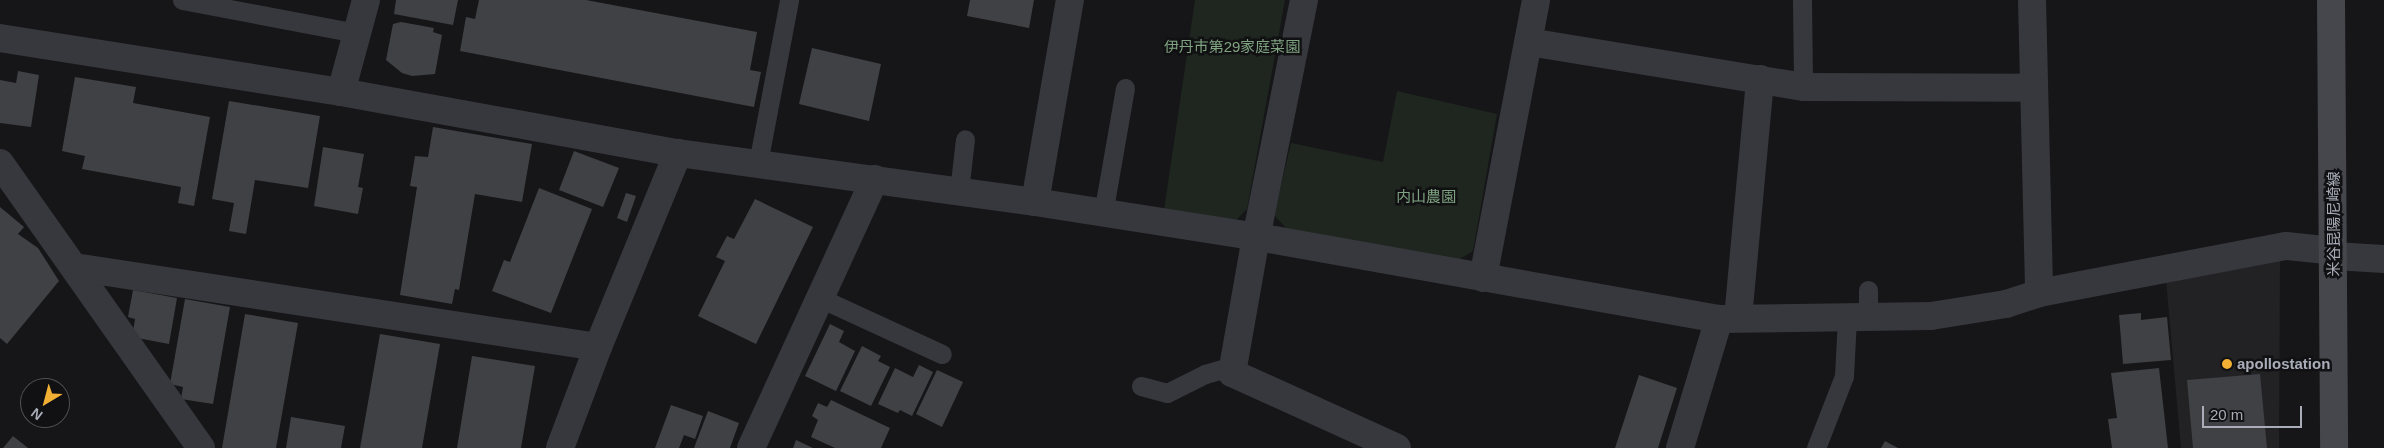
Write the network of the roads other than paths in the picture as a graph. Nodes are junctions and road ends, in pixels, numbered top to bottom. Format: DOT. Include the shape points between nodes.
graph roads {
  1 [pos="182,0"];
  2 [pos="366,0"];
  3 [pos="789,0"];
  4 [pos="1070,0"];
  5 [pos="1304,0"];
  6 [pos="1536,0"];
  7 [pos="1802,0"];
  8 [pos="2032,0"];
  9 [pos="2331,0"];
  10 [pos="357,32"];
  11 [pos="0,38"];
  12 [pos="1529,42"];
  13 [pos="1760,79"];
  14 [pos="1803,87"];
  15 [pos="1125,88"];
  16 [pos="2033,88"];
  17 [pos="341,92"];
  18 [pos="965,139"];
  19 [pos="678,153"];
  20 [pos="0,163"];
  21 [pos="758,163"];
  22 [pos="875,179"];
  23 [pos="958,191"];
  24 [pos="1035,202"];
  25 [pos="1103,214"];
  26 [pos="1256,237"];
  27 [pos="2334,253"];
  28 [pos="2384,259"];
  29 [pos="74,267"];
  30 [pos="1483,278"];
  31 [pos="1868,290"];
  32 [pos="2039,293"];
  33 [pos="820,298"];
  34 [pos="1729,318"];
  35 [pos="1858,318"];
  36 [pos="598,347"];
  37 [pos="942,354"];
  38 [pos="1233,366"];
  39 [pos="1140,386"];
  40 [pos="565,446"];
  41 [pos="201,448"];
  42 [pos="751,448"];
  43 [pos="1397,448"];
  44 [pos="1680,448"];
  45 [pos="1816,448"];
  46 [pos="2334,448"];
  1 -- 10 [label="lane"];
  2 -- 10 [label="street"];
  3 -- 21 [label="lane"];
  4 -- 24 [label="street"];
  5 -- 26 [label="street"];
  6 -- 12 [label="street"];
  7 -- 14 [label="lane"];
  8 -- 16 [label="street"];
  9 -- 27 [label="main road, 米谷昆陽尼崎線"];
  10 -- 17 [label="street"];
  11 -- 17 [label="street"];
  12 -- 13 [label="street"];
  12 -- 30 [label="street"];
  13 -- 14 [label="street"];
  13 -- 34 [label="street"];
  14 -- 16 [label="street"];
  15 -- 25 [label="lane"];
  16 -- 32 [label="street"];
  17 -- 19 [label="street"];
  18 -- 23 [label="lane"];
  19 -- 21 [label="street"];
  19 -- 36 [label="street"];
  20 -- 29 [label="street"];
  21 -- 22 [label="street"];
  22 -- 23 [label="street"];
  22 -- 33 [label="street"];
  23 -- 24 [label="street"];
  24 -- 25 [label="street"];
  25 -- 26 [label="street"];
  26 -- 30 [label="street"];
  26 -- 38 [label="street"];
  27 -- 28 [label="street"];
  27 -- 32 [label="street" via="2286,246"];
  27 -- 46 [label="main road, 米谷昆陽尼崎線"];
  29 -- 36 [label="street"];
  29 -- 41 [label="street"];
  30 -- 34 [label="street"];
  31 -- 35 [label="lane"];
  32 -- 35 [label="street" via="2006,304 1931,316"];
  33 -- 37 [label="lane"];
  33 -- 42 [label="street"];
  34 -- 35 [label="street"];
  34 -- 44 [label="street"];
  35 -- 45 [label="lane" via="1844,376"];
  36 -- 40 [label="street"];
  38 -- 39 [label="lane" via="1205,374 1167,393"];
  38 -- 43 [label="street" via="1232,373"];
}
